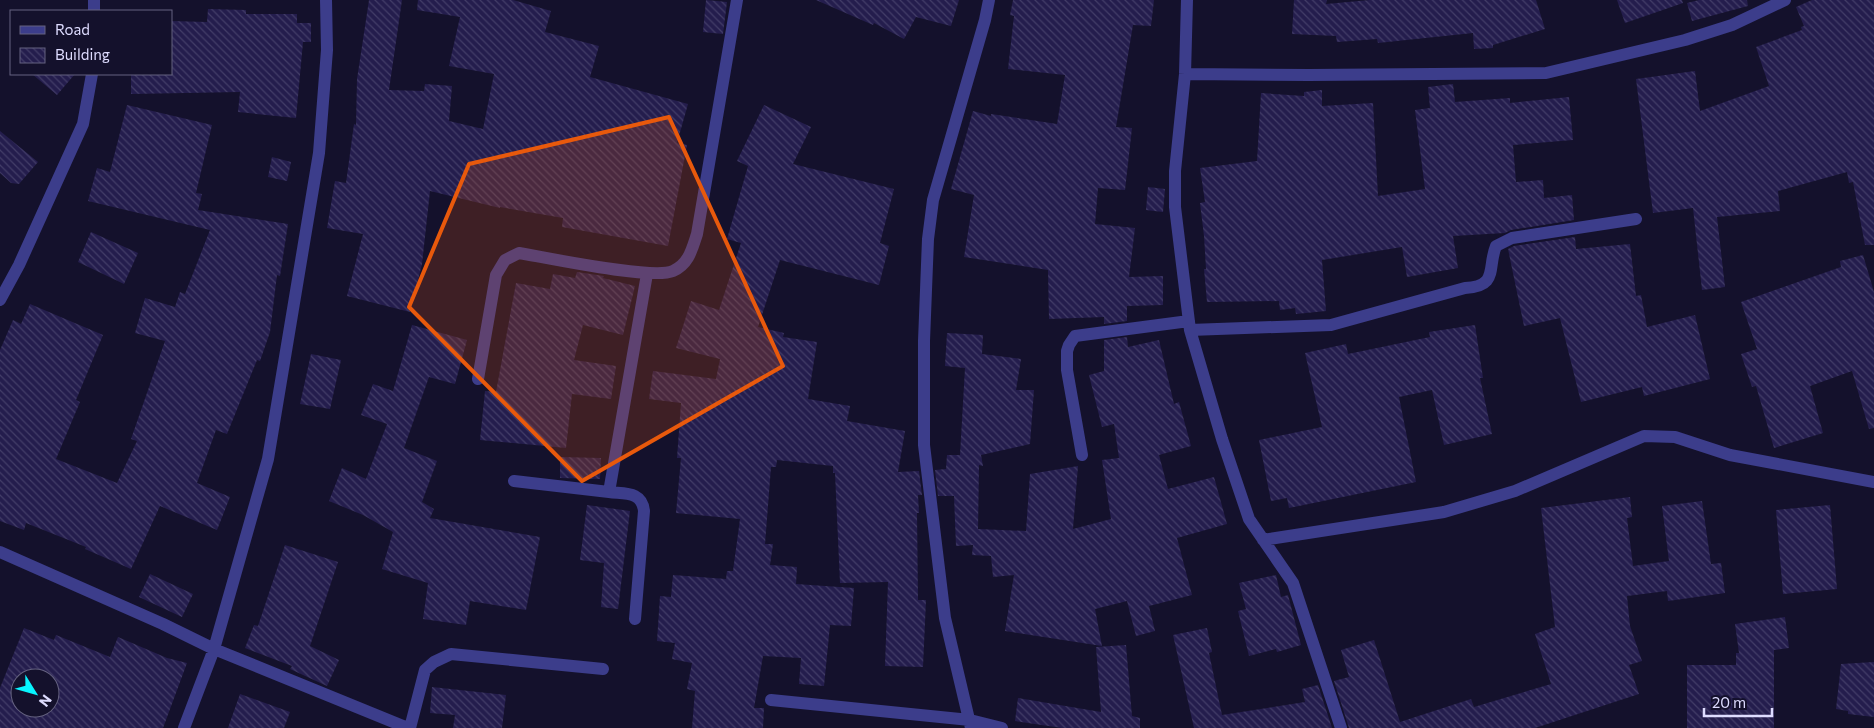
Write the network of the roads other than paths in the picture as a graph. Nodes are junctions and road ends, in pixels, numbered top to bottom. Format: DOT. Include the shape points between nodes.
graph roads {
  1 [pos="326,0"];
  2 [pos="737,0"];
  3 [pos="989,0"];
  4 [pos="1187,0"];
  5 [pos="1785,0"];
  6 [pos="1185,74"];
  7 [pos="92,75"];
  8 [pos="1636,220"];
  9 [pos="646,274"];
  10 [pos="0,300"];
  11 [pos="1189,325"];
  12 [pos="478,379"];
  13 [pos="1082,455"];
  14 [pos="514,481"];
  15 [pos="1874,482"];
  16 [pos="609,492"];
  17 [pos="1263,540"];
  18 [pos="0,552"];
  19 [pos="635,619"];
  20 [pos="214,649"];
  21 [pos="602,669"];
  22 [pos="771,700"];
  23 [pos="971,724"];
  24 [pos="184,728"];
  25 [pos="409,728"];
  26 [pos="1002,728"];
  27 [pos="1341,728"];
  1 -- 20 [label="street" via="328,50 318,153 286,359 268,459"];
  2 -- 9 [label="street" via="697,234 688,260 672,271"];
  3 -- 23 [label="street" via="933,200 928,239 924,342 925,454 945,618"];
  4 -- 6 [label="street"];
  5 -- 6 [label="street" via="1732,25 1685,40 1546,73"];
  6 -- 11 [label="street" via="1175,171 1175,207"];
  7 -- 10 [label="street" via="83,124"];
  8 -- 11 [label="street" via="1512,238 1496,246 1488,279 1479,287 1465,288 1331,325"];
  9 -- 12 [label="street" via="519,253 506,260 496,274"];
  9 -- 16 [label="street"];
  11 -- 13 [label="street" via="1075,336 1067,351 1067,370"];
  11 -- 17 [label="street" via="1249,519"];
  14 -- 16 [label="street"];
  15 -- 17 [label="street" via="1730,455 1675,437 1644,436 1515,491 1444,512"];
  16 -- 19 [label="street" via="634,495 643,503"];
  17 -- 27 [label="street" via="1293,583"];
  18 -- 20 [label="street"];
  20 -- 24 [label="street"];
  20 -- 25 [label="street"];
  21 -- 25 [label="street" via="452,654 425,670"];
  22 -- 23 [label="street"];
  23 -- 26 [label="street"];
}
